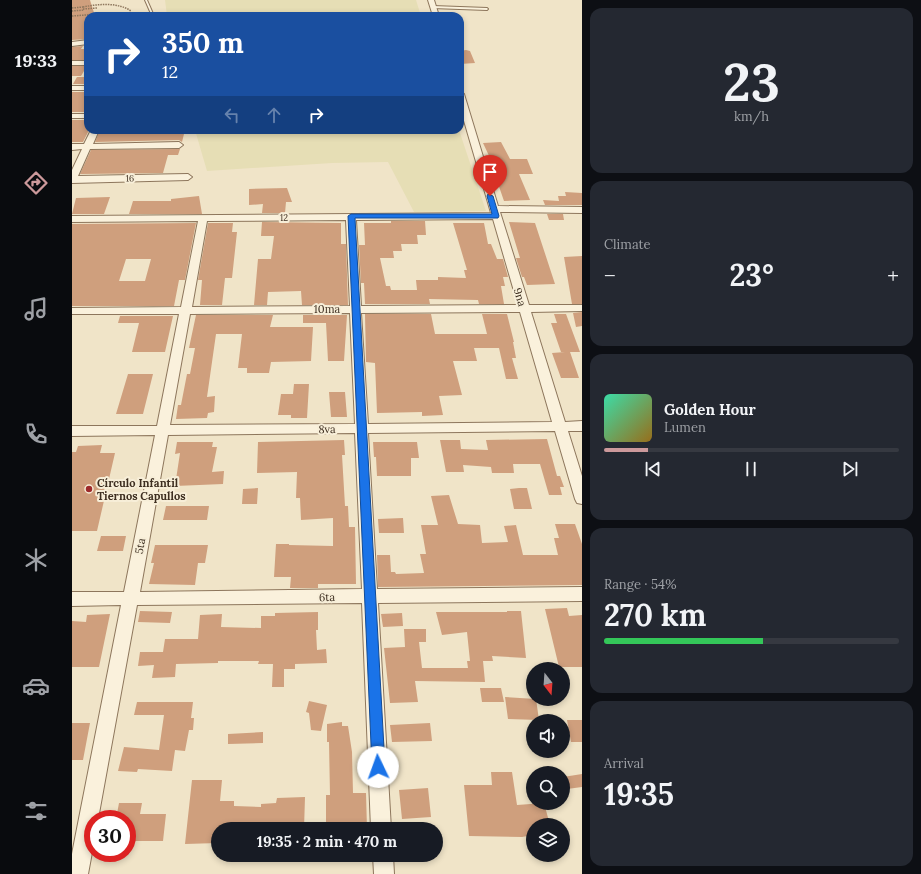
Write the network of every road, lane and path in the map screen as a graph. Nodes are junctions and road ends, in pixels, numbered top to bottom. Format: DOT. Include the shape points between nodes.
graph roads {
  1 [pos="146,0"];
  2 [pos="431,0"];
  3 [pos="72,8"];
  4 [pos="83,8"];
  5 [pos="97,8"];
  6 [pos="433,8"];
  7 [pos="487,10"];
  8 [pos="72,11"];
  9 [pos="131,11"];
  10 [pos="151,12"];
  11 [pos="434,12"];
  12 [pos="84,15"];
  13 [pos="72,16"];
  14 [pos="84,42"];
  15 [pos="72,44"];
  16 [pos="72,63"];
  17 [pos="84,63"];
  18 [pos="72,88"];
  19 [pos="84,88"];
  20 [pos="464,107"];
  21 [pos="72,116"];
  22 [pos="84,116"];
  23 [pos="93,134"];
  24 [pos="179,146"];
  25 [pos="72,147"];
  26 [pos="88,147"];
  27 [pos="188,177"];
  28 [pos="72,179"];
  29 [pos="582,210"];
  30 [pos="495,212"];
  31 [pos="351,216"];
  32 [pos="203,218"];
  33 [pos="72,219"];
  34 [pos="524,308"];
  35 [pos="582,308"];
  36 [pos="356,309"];
  37 [pos="185,310"];
  38 [pos="72,311"];
  39 [pos="560,426"];
  40 [pos="582,426"];
  41 [pos="362,428"];
  42 [pos="72,431"];
  43 [pos="162,431"];
  44 [pos="582,499"];
  45 [pos="582,594"];
  46 [pos="370,596"];
  47 [pos="130,598"];
  48 [pos="72,599"];
  49 [pos="381,822"];
  50 [pos="383,862"];
  51 [pos="78,874"];
  52 [pos="384,874"];
  1 -- 10 [label="lane"];
  2 -- 6 [label="street"];
  3 -- 4 [label="path"];
  4 -- 5 [label="path"];
  4 -- 8 [label="path"];
  4 -- 9 [label="path" via="119,5"];
  6 -- 7 [label="lane"];
  6 -- 11 [label="street"];
  12 -- 13 [label="path"];
  14 -- 15 [label="street"];
  16 -- 17 [label="street"];
  18 -- 19 [label="street"];
  20 -- 30 [label="street, 9na"];
  21 -- 22 [label="street"];
  23 -- 26 [label="street"];
  24 -- 26 [label="street"];
  25 -- 26 [label="street"];
  26 -- 28 [label="street"];
  27 -- 28 [label="street, 16"];
  29 -- 30 [label="street, 12"];
  30 -- 31 [label="street, 12"];
  30 -- 34 [label="street, 9na"];
  31 -- 32 [label="street, 12"];
  31 -- 36 [label="street"];
  32 -- 33 [label="street, 12"];
  32 -- 37 [label="street, 5ta"];
  34 -- 35 [label="street, 10ma"];
  34 -- 36 [label="street, 10ma"];
  34 -- 39 [label="street, 9na"];
  36 -- 37 [label="street, 10ma"];
  36 -- 41 [label="street"];
  37 -- 38 [label="street, 10ma"];
  37 -- 43 [label="street, 5ta"];
  39 -- 40 [label="street, 8va"];
  39 -- 41 [label="street, 8va"];
  39 -- 44 [label="street, 9na"];
  41 -- 43 [label="street, 8va"];
  41 -- 46 [label="street"];
  42 -- 43 [label="street, 8va"];
  43 -- 47 [label="street, 5ta"];
  45 -- 46 [label="street, 6ta"];
  46 -- 47 [label="street, 6ta"];
  46 -- 49 [label="street"];
  47 -- 48 [label="street, 6ta"];
  47 -- 51 [label="street, 5ta"];
  50 -- 52 [label="street"];
}
